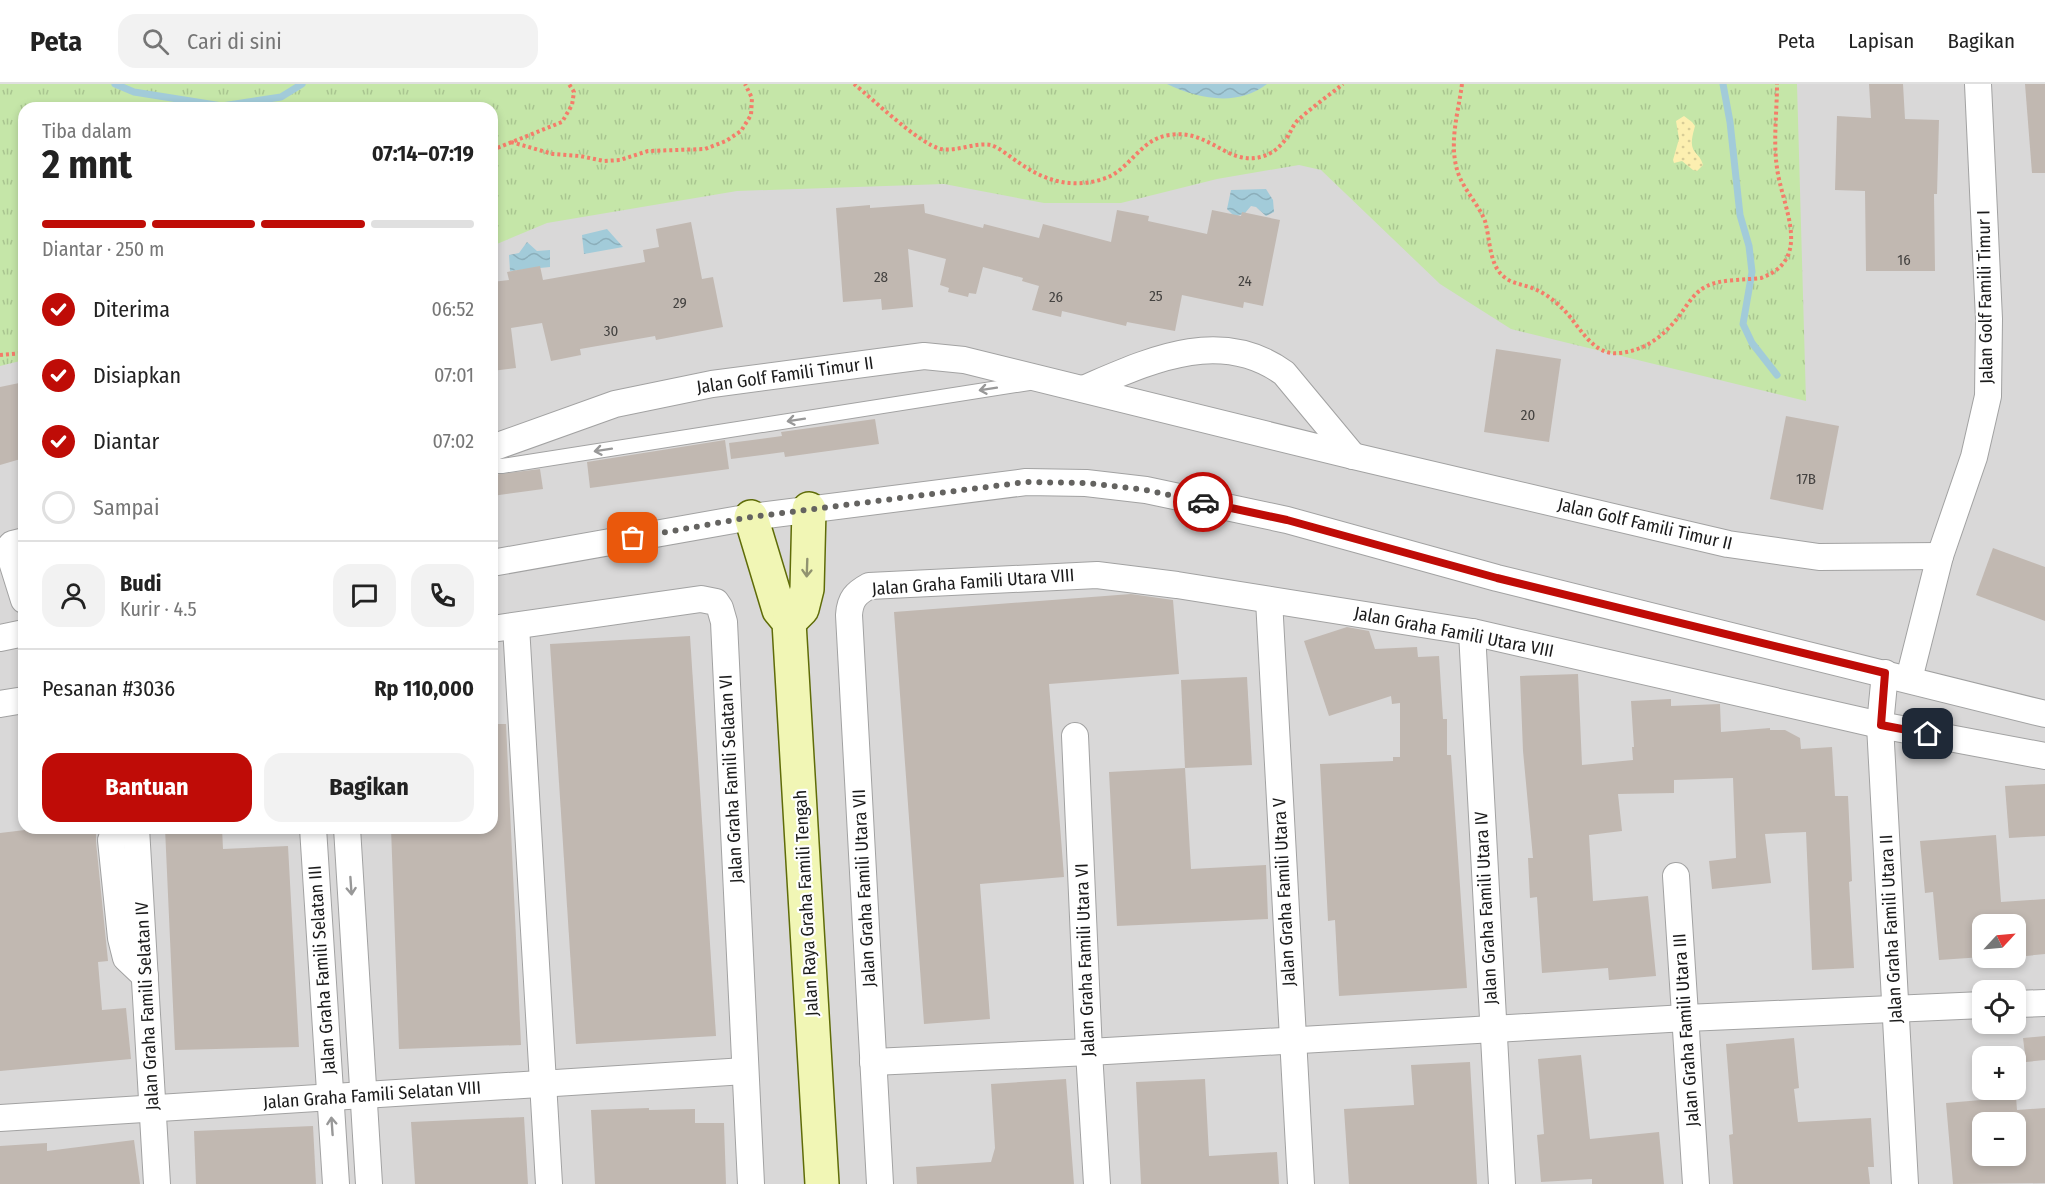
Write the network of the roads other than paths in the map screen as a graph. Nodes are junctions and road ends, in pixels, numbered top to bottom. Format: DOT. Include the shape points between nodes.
graph roads {
  1 [pos="1978,84"];
  2 [pos="1046,380"];
  3 [pos="1083,389"];
  4 [pos="498,446"];
  5 [pos="1353,456"];
  6 [pos="498,465"];
  7 [pos="809,509"];
  8 [pos="751,517"];
  9 [pos="18,542"];
  10 [pos="1940,556"];
  11 [pos="498,562"];
  12 [pos="18,581"];
  13 [pos="856,593"];
  14 [pos="1269,600"];
  15 [pos="789,622"];
  16 [pos="504,627"];
  17 [pos="1472,632"];
  18 [pos="18,634"];
  19 [pos="0,638"];
  20 [pos="1897,676"];
  21 [pos="18,701"];
  22 [pos="0,704"];
  23 [pos="2045,714"];
  24 [pos="1881,725"];
  25 [pos="1075,735"];
  26 [pos="2045,756"];
  27 [pos="114,834"];
  28 [pos="136,834"];
  29 [pos="313,834"];
  30 [pos="347,834"];
  31 [pos="1676,876"];
  32 [pos="145,976"];
  33 [pos="2045,1003"];
  34 [pos="2026,1004"];
  35 [pos="1972,1005"];
  36 [pos="1895,1008"];
  37 [pos="1686,1018"];
  38 [pos="1493,1029"];
  39 [pos="1292,1040"];
  40 [pos="1089,1052"];
  41 [pos="873,1062"];
  42 [pos="745,1071"];
  43 [pos="543,1084"];
  44 [pos="364,1095"];
  45 [pos="330,1097"];
  46 [pos="153,1108"];
  47 [pos="0,1118"];
  48 [pos="157,1184"];
  49 [pos="336,1184"];
  50 [pos="369,1184"];
  51 [pos="549,1184"];
  52 [pos="751,1184"];
  53 [pos="822,1184"];
  54 [pos="880,1184"];
  55 [pos="1097,1184"];
  56 [pos="1301,1184"];
  57 [pos="1502,1184"];
  58 [pos="1696,1184"];
  59 [pos="1905,1184"];
  1 -- 10 [label="street, Jalan Golf Famili Timur I" via="1989,319 1988,396 1974,458"];
  2 -- 3 [label="street, Jalan Golf Famili Timur II"];
  2 -- 4 [label="street, Jalan Golf Famili Timur II" via="964,360 924,356 712,384 615,404"];
  2 -- 6 [label="lane, one-way"];
  3 -- 5 [label="street, Jalan Golf Famili Timur II"];
  3 -- 5 [label="street" via="1169,355 1224,351 1251,356 1284,373"];
  5 -- 10 [label="street, Jalan Golf Famili Timur II" via="1728,544 1819,556"];
  7 -- 8 [label="street"];
  7 -- 15 [label="street, one-way" via="807,589 802,609"];
  7 -- 20 [label="street" via="1026,482 1146,490 1287,520 1497,578"];
  8 -- 11 [label="street"];
  8 -- 15 [label="street, Jalan Raya Graha Famili Tengah" via="779,610"];
  9 -- 12 [label="street" via="8,549"];
  10 -- 20 [label="street, Jalan Golf Famili Timur I"];
  13 -- 14 [label="street, Jalan Graha Famili Utara VIII" via="869,586 1097,575"];
  13 -- 41 [label="street, Jalan Graha Famili Utara VII" via="849,615"];
  14 -- 17 [label="street, Jalan Graha Famili Utara VIII"];
  14 -- 39 [label="street, Jalan Graha Famili Utara V"];
  15 -- 53 [label="street, Jalan Raya Graha Famili Tengah"];
  16 -- 42 [label="street, Jalan Graha Famili Selatan VI" via="701,599 716,602 720,608 724,622"];
  16 -- 43 [label="street"];
  17 -- 24 [label="street, Jalan Graha Famili Utara VIII"];
  17 -- 38 [label="street, Jalan Graha Famili Utara IV"];
  18 -- 19 [label="street"];
  20 -- 23 [label="street"];
  20 -- 24 [label="street, Jalan Graha Famili Utara II"];
  21 -- 22 [label="street"];
  24 -- 26 [label="street, Jalan Graha Famili Utara VIII"];
  24 -- 36 [label="street, Jalan Graha Famili Utara II"];
  25 -- 40 [label="street, Jalan Graha Famili Utara VI"];
  27 -- 32 [label="street" via="111,840 121,938 126,958"];
  28 -- 32 [label="street, Jalan Graha Famili Selatan IV"];
  29 -- 45 [label="street, Jalan Graha Famili Selatan III"];
  30 -- 44 [label="street, Jalan Graha Famili Selatan III, one-way"];
  31 -- 37 [label="street, Jalan Graha Famili Utara III"];
  32 -- 46 [label="street, Jalan Graha Famili Selatan IV"];
  33 -- 34 [label="street"];
  35 -- 36 [label="street"];
  36 -- 37 [label="street"];
  36 -- 59 [label="street, Jalan Graha Famili Utara II"];
  37 -- 38 [label="street"];
  37 -- 58 [label="street, Jalan Graha Famili Utara III"];
  38 -- 39 [label="street"];
  38 -- 57 [label="street, Jalan Graha Famili Utara IV"];
  39 -- 40 [label="street"];
  39 -- 56 [label="street, Jalan Graha Famili Utara V"];
  40 -- 41 [label="street"];
  40 -- 55 [label="street, Jalan Graha Famili Utara VI"];
  41 -- 54 [label="street, Jalan Graha Famili Utara VII"];
  42 -- 43 [label="street, Jalan Graha Famili Selatan VIII"];
  42 -- 52 [label="street, Jalan Graha Famili Selatan VI"];
  43 -- 44 [label="street, Jalan Graha Famili Selatan VIII"];
  43 -- 51 [label="street"];
  44 -- 45 [label="street, Jalan Graha Famili Selatan VIII"];
  44 -- 50 [label="street, Jalan Graha Famili Selatan III"];
  45 -- 46 [label="street, Jalan Graha Famili Selatan VIII"];
  49 -- 45 [label="street, Jalan Graha Famili Selatan III, one-way"];
  46 -- 47 [label="street, Jalan Graha Famili Selatan VIII"];
  46 -- 48 [label="street, Jalan Graha Famili Selatan IV"];
}
